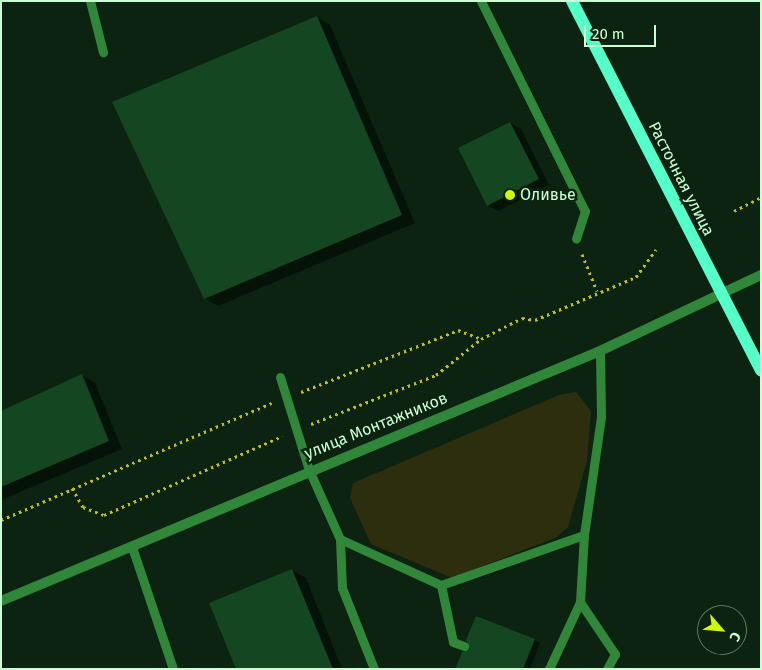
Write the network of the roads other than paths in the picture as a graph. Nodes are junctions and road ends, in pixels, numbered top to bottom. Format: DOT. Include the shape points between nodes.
graph roads {
  1 [pos="90,1"];
  2 [pos="481,1"];
  3 [pos="572,1"];
  4 [pos="103,52"];
  5 [pos="576,239"];
  6 [pos="761,275"];
  7 [pos="722,294"];
  8 [pos="600,351"];
  9 [pos="761,371"];
  10 [pos="280,377"];
  11 [pos="309,470"];
  12 [pos="584,534"];
  13 [pos="340,540"];
  14 [pos="132,546"];
  15 [pos="440,585"];
  16 [pos="1,601"];
  17 [pos="580,602"];
  18 [pos="464,646"];
  19 [pos="172,669"];
  20 [pos="374,669"];
  21 [pos="549,669"];
  22 [pos="607,669"];
  1 -- 4 [label="lane"];
  2 -- 5 [label="lane" via="585,212"];
  3 -- 7 [label="main road, Расточная улица"];
  6 -- 7 [label="street, улица Монтажников"];
  7 -- 8 [label="street, улица Монтажников"];
  7 -- 9 [label="main road, Расточная улица"];
  8 -- 11 [label="street, улица Монтажников"];
  8 -- 12 [label="lane" via="601,417"];
  10 -- 11 [label="lane" via="283,399"];
  11 -- 13 [label="lane"];
  11 -- 14 [label="street, улица Монтажников"];
  12 -- 15 [label="lane"];
  12 -- 17 [label="lane"];
  13 -- 15 [label="lane"];
  13 -- 20 [label="lane" via="342,588"];
  14 -- 16 [label="street, улица Монтажников"];
  14 -- 19 [label="lane"];
  15 -- 18 [label="lane" via="453,642"];
  17 -- 21 [label="lane"];
  17 -- 22 [label="lane" via="615,654"];
}
